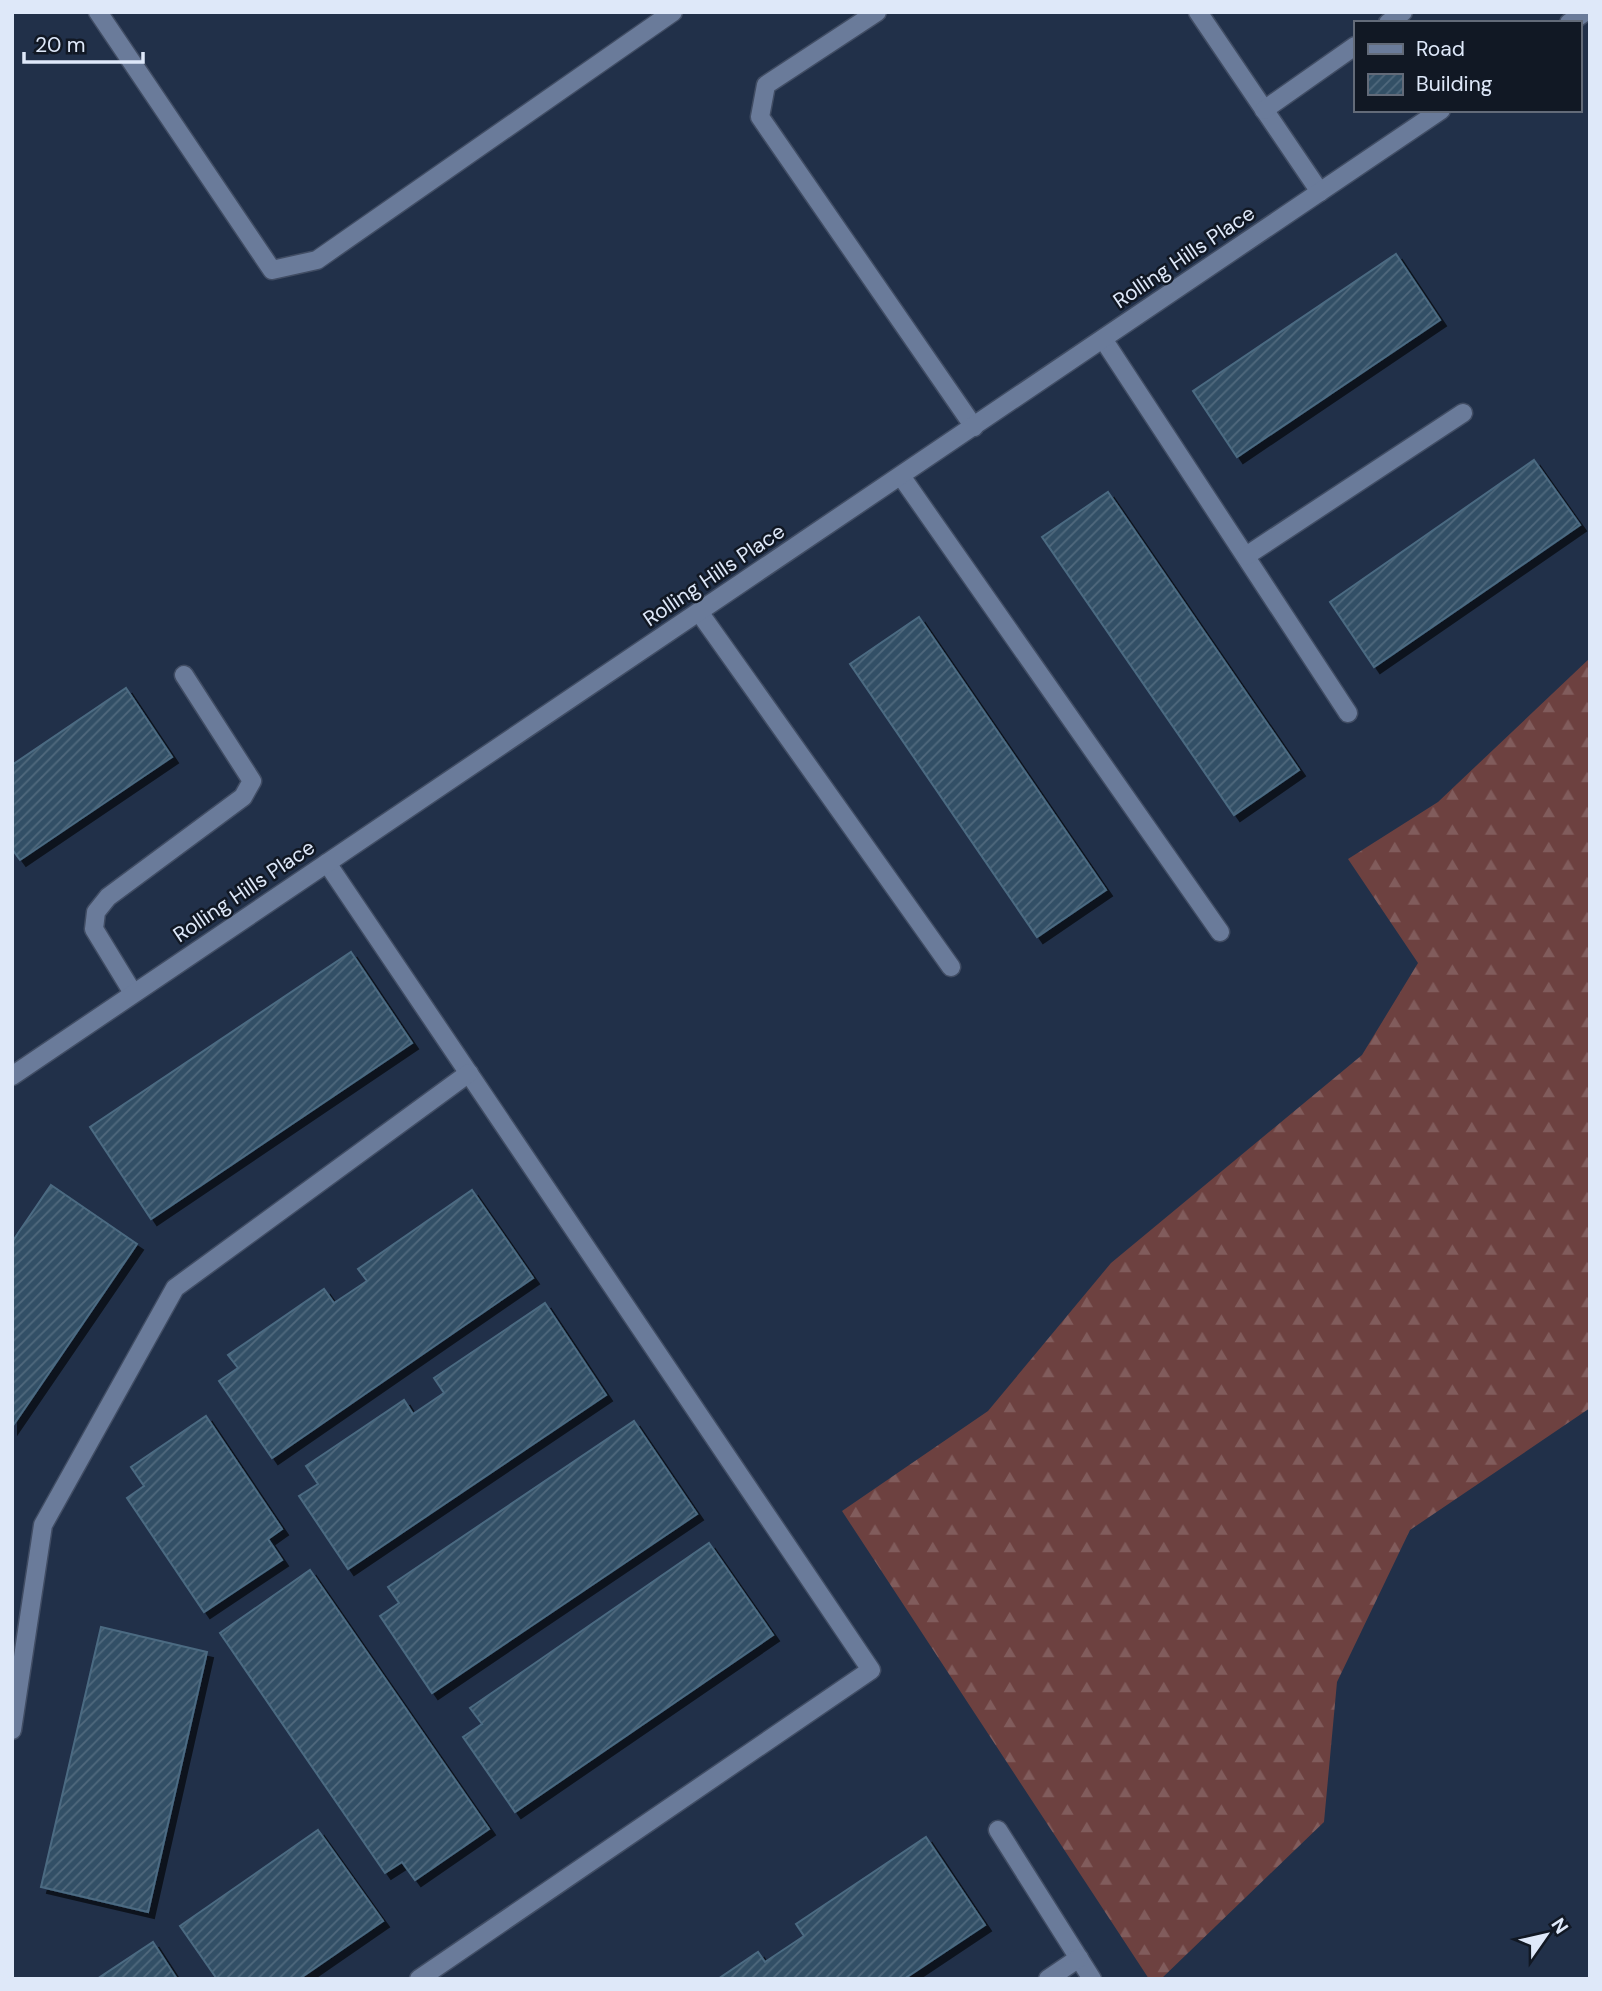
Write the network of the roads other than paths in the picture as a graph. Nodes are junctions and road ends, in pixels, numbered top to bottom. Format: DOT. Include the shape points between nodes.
graph roads {
  1 [pos="98,12"];
  2 [pos="673,12"];
  3 [pos="877,12"];
  4 [pos="1198,12"];
  5 [pos="1354,47"];
  6 [pos="1264,110"];
  7 [pos="1438,112"];
  8 [pos="1320,192"];
  9 [pos="1103,339"];
  10 [pos="1463,413"];
  11 [pos="974,427"];
  12 [pos="901,476"];
  13 [pos="1246,556"];
  14 [pos="699,612"];
  15 [pos="184,675"];
  16 [pos="1348,713"];
  17 [pos="327,863"];
  18 [pos="1220,932"];
  19 [pos="951,967"];
  20 [pos="133,993"];
  21 [pos="469,1073"];
  22 [pos="12,1076"];
  23 [pos="12,1730"];
  24 [pos="998,1830"];
  25 [pos="1079,1958"];
  26 [pos="419,1979"];
  27 [pos="1048,1979"];
  28 [pos="1092,1979"];
  1 -- 2 [label="street" via="272,270 317,260"];
  3 -- 11 [label="street" via="766,85 760,117"];
  4 -- 6 [label="street"];
  5 -- 6 [label="street"];
  6 -- 8 [label="street"];
  7 -- 8 [label="street, Rolling Hills Place"];
  8 -- 9 [label="street, Rolling Hills Place"];
  9 -- 11 [label="street, Rolling Hills Place"];
  9 -- 13 [label="street"];
  10 -- 13 [label="street"];
  11 -- 12 [label="street, Rolling Hills Place"];
  12 -- 14 [label="street, Rolling Hills Place"];
  12 -- 18 [label="street"];
  13 -- 16 [label="street"];
  14 -- 17 [label="street, Rolling Hills Place"];
  14 -- 19 [label="street"];
  15 -- 20 [label="street" via="252,781 243,797 108,897 96,912 94,929"];
  17 -- 20 [label="street, Rolling Hills Place"];
  17 -- 21 [label="street"];
  20 -- 22 [label="street, Rolling Hills Place"];
  21 -- 23 [label="street" via="175,1288 43,1525"];
  21 -- 26 [label="street" via="871,1670"];
  24 -- 25 [label="street"];
  25 -- 27 [label="street"];
  25 -- 28 [label="street"];
}
